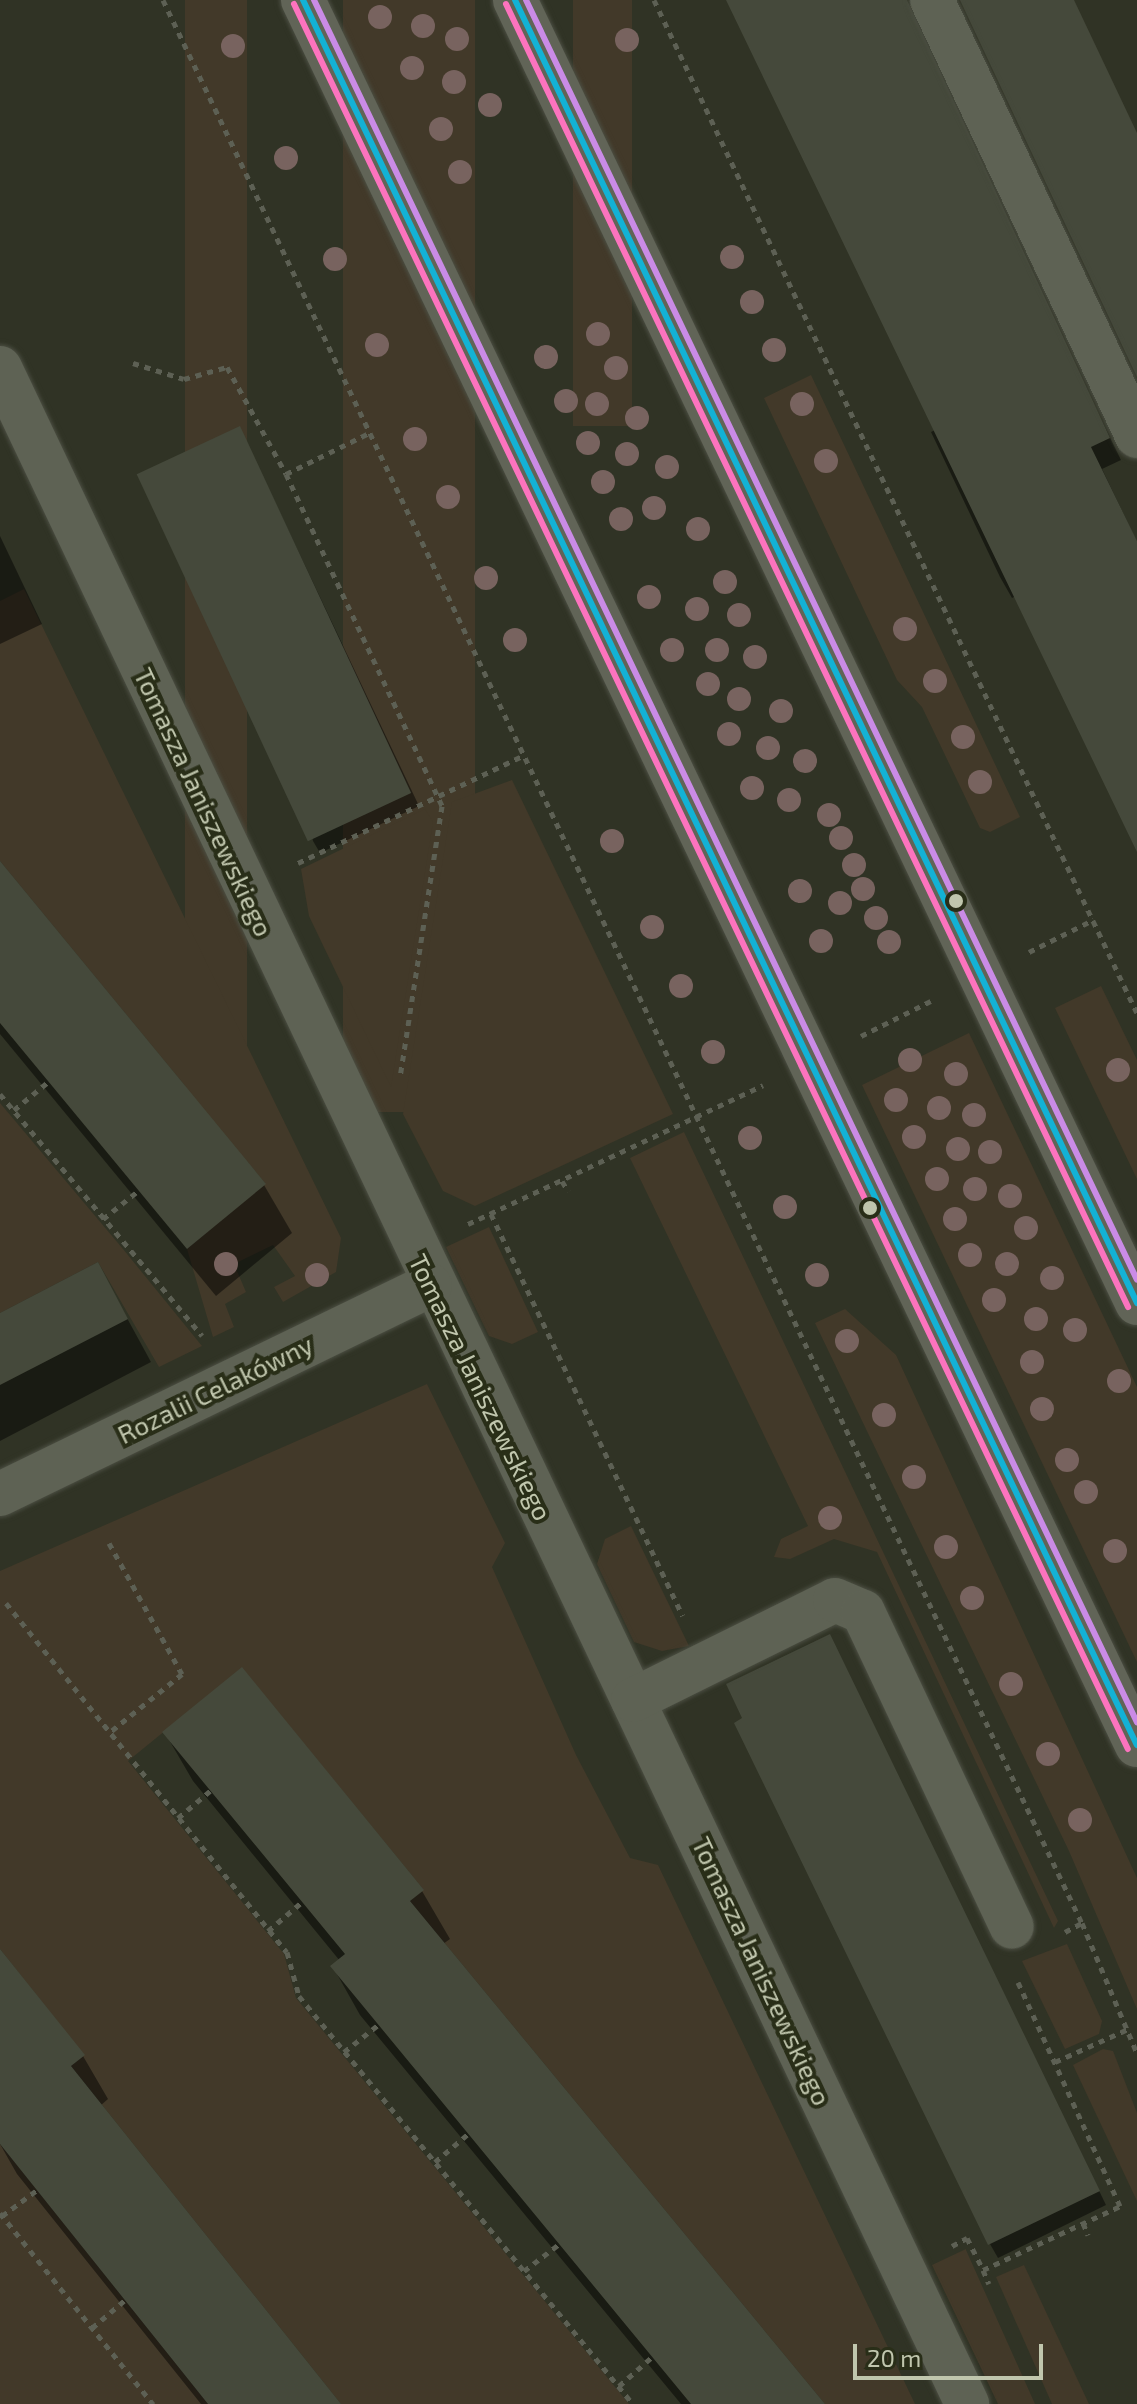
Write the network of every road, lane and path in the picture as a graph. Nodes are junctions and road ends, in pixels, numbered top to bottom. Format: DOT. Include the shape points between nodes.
graph roads {
  1 [pos="163,0"];
  2 [pos="303,0"];
  3 [pos="515,0"];
  4 [pos="654,0"];
  5 [pos="932,0"];
  6 [pos="133,363"];
  7 [pos="0,368"];
  8 [pos="371,432"];
  9 [pos="1137,436"];
  10 [pos="286,474"];
  11 [pos="524,755"];
  12 [pos="437,795"];
  13 [pos="244,889"];
  14 [pos="1093,920"];
  15 [pos="1025,954"];
  16 [pos="946,994"];
  17 [pos="1137,1013"];
  18 [pos="857,1038"];
  19 [pos="779,1076"];
  20 [pos="48,1082"];
  21 [pos="0,1094"];
  22 [pos="14,1110"];
  23 [pos="697,1117"];
  24 [pos="360,1137"];
  25 [pos="562,1181"];
  26 [pos="138,1191"];
  27 [pos="568,1191"];
  28 [pos="491,1214"];
  29 [pos="103,1219"];
  30 [pos="405,1232"];
  31 [pos="430,1285"];
  32 [pos="1137,1303"];
  33 [pos="212,1348"];
  34 [pos="0,1494"];
  35 [pos="109,1543"];
  36 [pos="6,1603"];
  37 [pos="706,1664"];
  38 [pos="633,1700"];
  39 [pos="109,1733"];
  40 [pos="1137,1745"];
  41 [pos="210,1791"];
  42 [pos="178,1818"];
  43 [pos="302,1902"];
  44 [pos="1082,1923"];
  45 [pos="1012,1927"];
  46 [pos="268,1931"];
  47 [pos="1063,1933"];
  48 [pos="378,2025"];
  49 [pos="1128,2029"];
  50 [pos="344,2052"];
  51 [pos="1137,2053"];
  52 [pos="1055,2062"];
  53 [pos="468,2134"];
  54 [pos="435,2162"];
  55 [pos="37,2190"];
  56 [pos="1,2215"];
  57 [pos="1083,2223"];
  58 [pos="1088,2235"];
  59 [pos="559,2244"];
  60 [pos="903,2269"];
  61 [pos="983,2270"];
  62 [pos="524,2271"];
  63 [pos="989,2284"];
  64 [pos="125,2300"];
  65 [pos="92,2328"];
  66 [pos="652,2357"];
  67 [pos="619,2386"];
  68 [pos="153,2404"];
  69 [pos="633,2404"];
  70 [pos="967,2404"];
  1 -- 8 [label="path"];
  2 -- 40 [label="main road"];
  3 -- 32 [label="main road"];
  4 -- 14 [label="path"];
  5 -- 9 [label="street"];
  6 -- 10 [label="path" via="184,379 227,367"];
  7 -- 13 [label="street, Tomasza Janiszewskiego"];
  8 -- 10 [label="path"];
  8 -- 11 [label="path"];
  10 -- 12 [label="path"];
  11 -- 12 [label="path"];
  11 -- 23 [label="path"];
  12 -- 13 [label="path"];
  12 -- 24 [label="path" via="442,806 393,1119"];
  13 -- 24 [label="street, Tomasza Janiszewskiego"];
  14 -- 15 [label="path"];
  14 -- 17 [label="path"];
  16 -- 18 [label="path"];
  19 -- 23 [label="path"];
  20 -- 22 [label="path"];
  21 -- 22 [label="path"];
  22 -- 29 [label="path"];
  23 -- 25 [label="path"];
  23 -- 44 [label="path"];
  24 -- 30 [label="street, Tomasza Janiszewskiego"];
  25 -- 27 [label="path"];
  25 -- 28 [label="path"];
  26 -- 29 [label="path"];
  28 -- 30 [label="path" via="460,1228 439,1218"];
  28 -- 37 [label="path"];
  29 -- 33 [label="path"];
  30 -- 31 [label="street, Tomasza Janiszewskiego"];
  31 -- 34 [label="street, Rozalii Celakówny"];
  31 -- 38 [label="street, Tomasza Janiszewskiego"];
  35 -- 39 [label="path" via="182,1674"];
  36 -- 39 [label="path"];
  37 -- 38 [label="street"];
  37 -- 45 [label="street" via="835,1600 863,1612"];
  38 -- 60 [label="street, Tomasza Janiszewskiego"];
  39 -- 42 [label="path"];
  41 -- 42 [label="path"];
  42 -- 46 [label="path"];
  43 -- 46 [label="path"];
  44 -- 47 [label="path"];
  44 -- 49 [label="path"];
  45 -- 52 [label="path" via="996,1935"];
  46 -- 50 [label="path" via="287,1952 299,1996"];
  48 -- 50 [label="path"];
  49 -- 51 [label="path"];
  49 -- 52 [label="path"];
  50 -- 54 [label="path"];
  52 -- 57 [label="path" via="1120,2206"];
  53 -- 54 [label="path"];
  54 -- 62 [label="path"];
  55 -- 56 [label="path"];
  56 -- 65 [label="path"];
  57 -- 58 [label="path"];
  57 -- 61 [label="path"];
  59 -- 62 [label="path"];
  60 -- 61 [label="path" via="967,2238"];
  60 -- 70 [label="street, Tomasza Janiszewskiego"];
  61 -- 63 [label="path"];
  62 -- 67 [label="path"];
  64 -- 65 [label="path"];
  65 -- 68 [label="path"];
  66 -- 67 [label="path"];
  67 -- 69 [label="path"];
}
